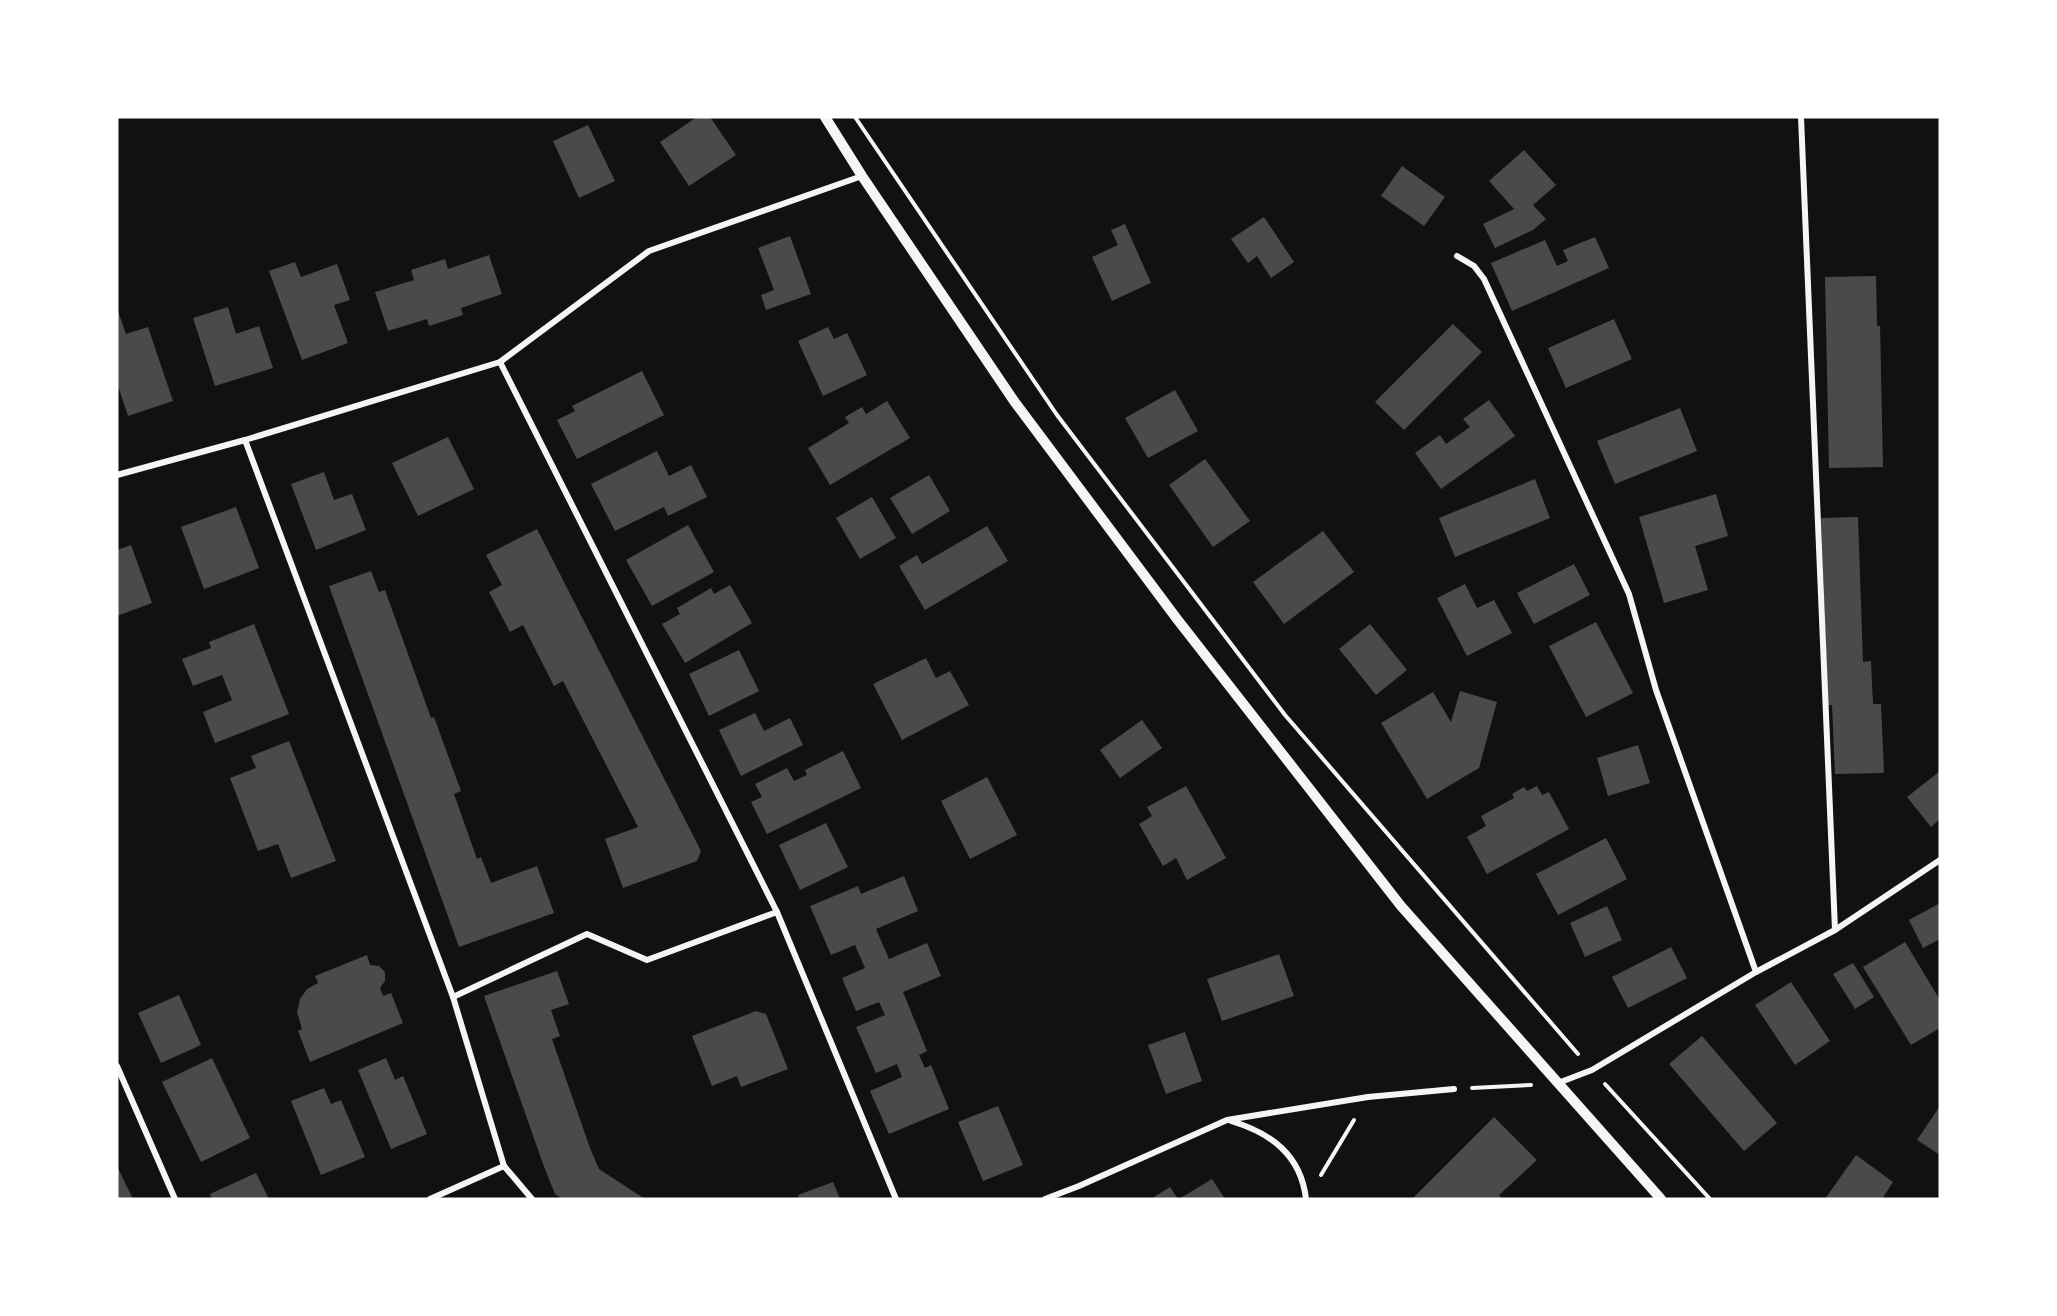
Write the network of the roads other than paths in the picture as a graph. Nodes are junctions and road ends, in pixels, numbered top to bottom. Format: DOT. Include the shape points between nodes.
graph roads {
  1 [pos="825,117"];
  2 [pos="1801,117"];
  3 [pos="862,176"];
  4 [pos="1457,256"];
  5 [pos="500,362"];
  6 [pos="245,440"];
  7 [pos="117,475"];
  8 [pos="1940,860"];
  9 [pos="777,912"];
  10 [pos="1835,930"];
  11 [pos="1756,972"];
  12 [pos="453,997"];
  13 [pos="117,1066"];
  14 [pos="1558,1083"];
  15 [pos="1454,1089"];
  16 [pos="1227,1120"];
  17 [pos="504,1166"];
  18 [pos="175,1199"];
  19 [pos="430,1199"];
  20 [pos="532,1199"];
  21 [pos="896,1199"];
  22 [pos="1045,1199"];
  23 [pos="1305,1199"];
  24 [pos="1661,1199"];
  1 -- 3 [label="street"];
  2 -- 10 [label="street"];
  3 -- 5 [label="street" via="649,251"];
  3 -- 14 [label="street" via="1014,401 1177,619 1401,906"];
  4 -- 11 [label="street" via="1474,266 1484,279 1629,594 1656,690"];
  5 -- 6 [label="street"];
  5 -- 9 [label="street"];
  6 -- 7 [label="street"];
  6 -- 12 [label="street"];
  8 -- 10 [label="street"];
  9 -- 12 [label="street" via="647,960 587,934"];
  9 -- 21 [label="street"];
  10 -- 11 [label="street"];
  11 -- 14 [label="street" via="1592,1070"];
  12 -- 17 [label="street"];
  13 -- 18 [label="street"];
  14 -- 24 [label="street"];
  15 -- 16 [label="street" via="1368,1097"];
  16 -- 22 [label="street"];
  16 -- 23 [label="street" via="1254,1128 1285,1151 1304,1182"];
  17 -- 19 [label="street"];
  17 -- 20 [label="street"];
}
